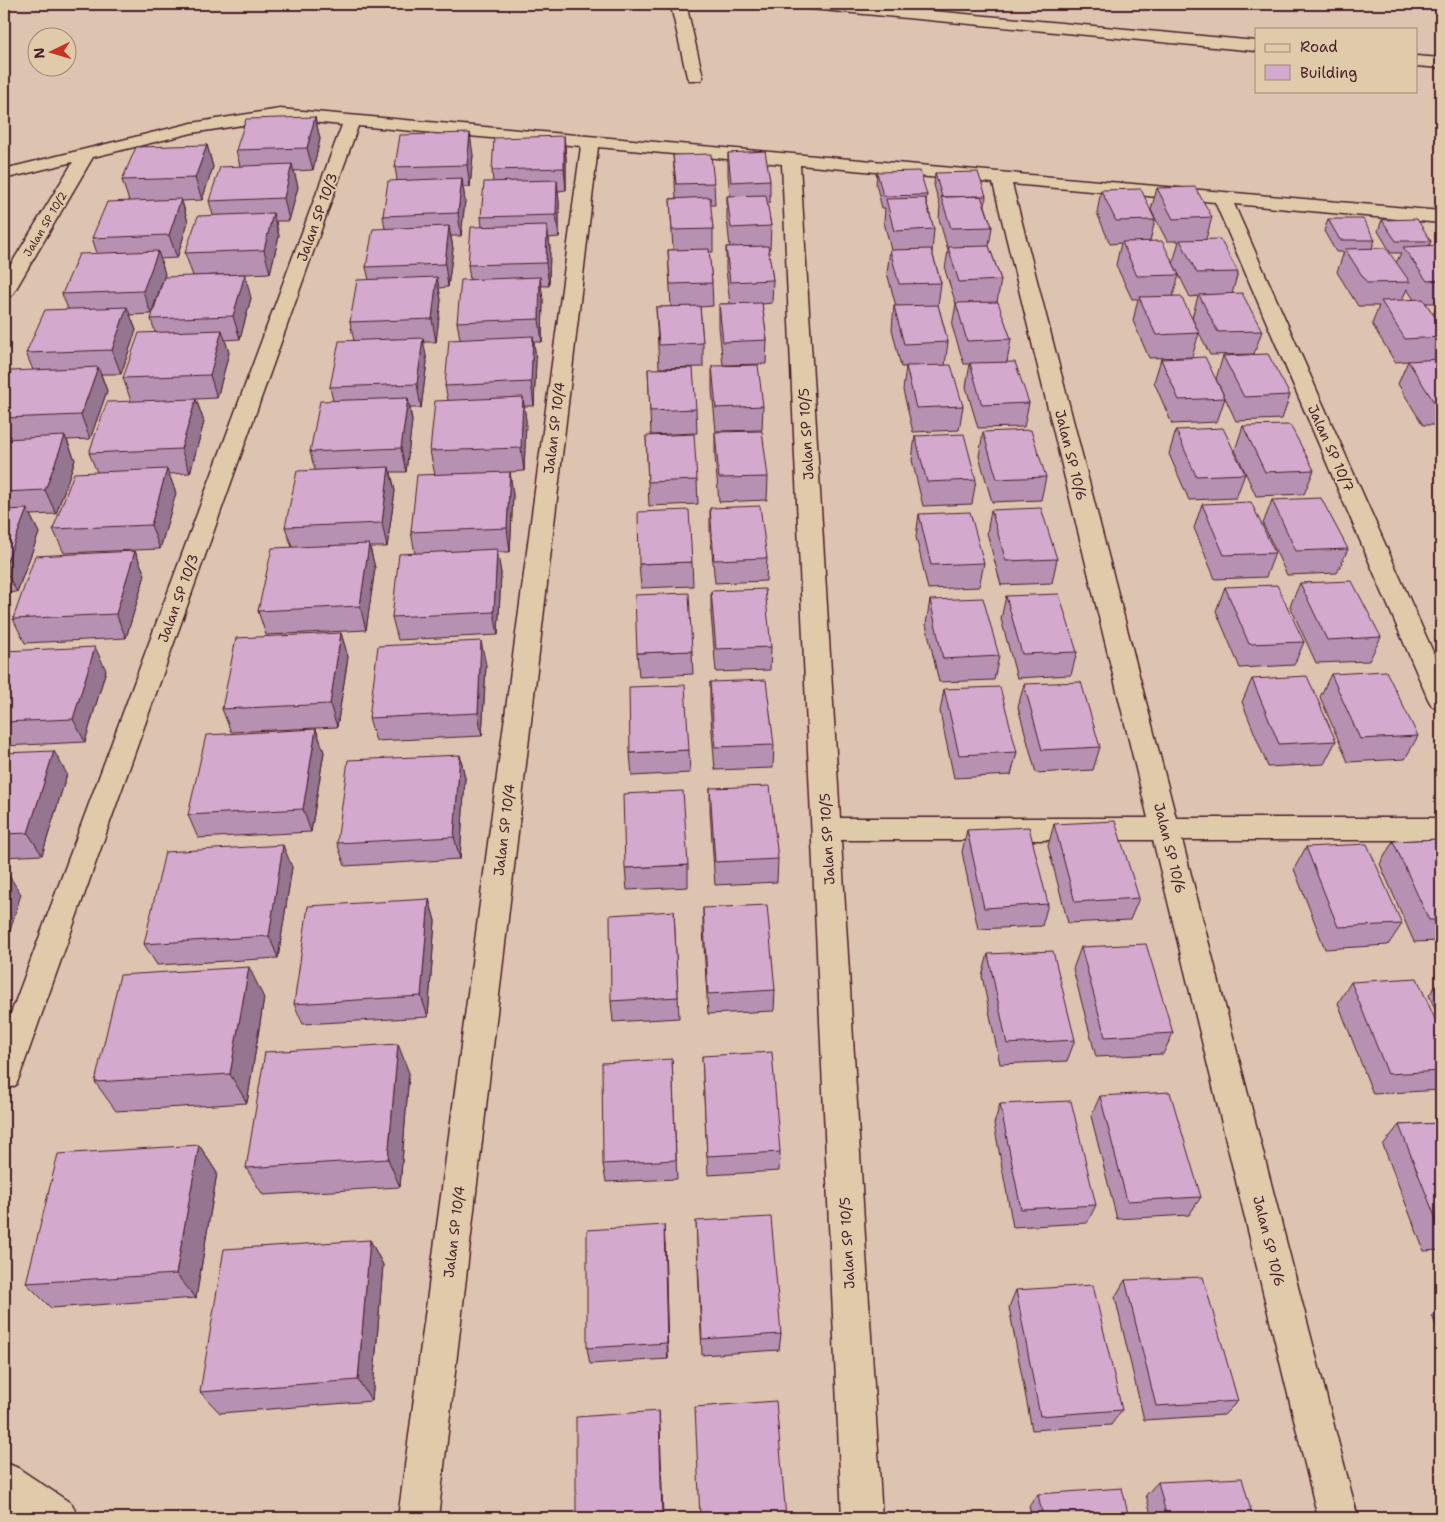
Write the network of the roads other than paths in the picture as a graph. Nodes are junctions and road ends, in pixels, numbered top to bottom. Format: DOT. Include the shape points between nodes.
graph roads {
  1 [pos="684,4"];
  2 [pos="810,4"];
  3 [pos="1255,46"];
  4 [pos="1418,61"];
  5 [pos="1441,63"];
  6 [pos="694,77"];
  7 [pos="352,120"];
  8 [pos="590,141"];
  9 [pos="86,155"];
  10 [pos="791,159"];
  11 [pos="4,174"];
  12 [pos="1001,178"];
  13 [pos="1222,197"];
  14 [pos="1441,217"];
  15 [pos="4,292"];
  16 [pos="1441,699"];
  17 [pos="826,828"];
  18 [pos="1165,829"];
  19 [pos="1441,829"];
  20 [pos="4,1075"];
  21 [pos="4,1482"];
  22 [pos="58,1518"];
  23 [pos="418,1518"];
  24 [pos="862,1518"];
  25 [pos="1338,1518"];
  1 -- 6 [label="street" via="679,6"];
  2 -- 3 [label="street"];
  4 -- 5 [label="street"];
  7 -- 8 [label="street"];
  7 -- 9 [label="street" via="280,114 192,128"];
  7 -- 20 [label="street, Jalan SP 10/3"];
  8 -- 10 [label="street"];
  8 -- 23 [label="street, Jalan SP 10/4"];
  9 -- 11 [label="street"];
  9 -- 15 [label="street, Jalan SP 10/2"];
  10 -- 12 [label="street"];
  10 -- 17 [label="street, Jalan SP 10/5"];
  12 -- 13 [label="street"];
  12 -- 18 [label="street, Jalan SP 10/6"];
  13 -- 14 [label="street"];
  13 -- 16 [label="street, Jalan SP 10/7"];
  17 -- 18 [label="street"];
  17 -- 24 [label="street, Jalan SP 10/5"];
  18 -- 19 [label="street"];
  18 -- 25 [label="street, Jalan SP 10/6"];
  21 -- 22 [label="street"];
}
